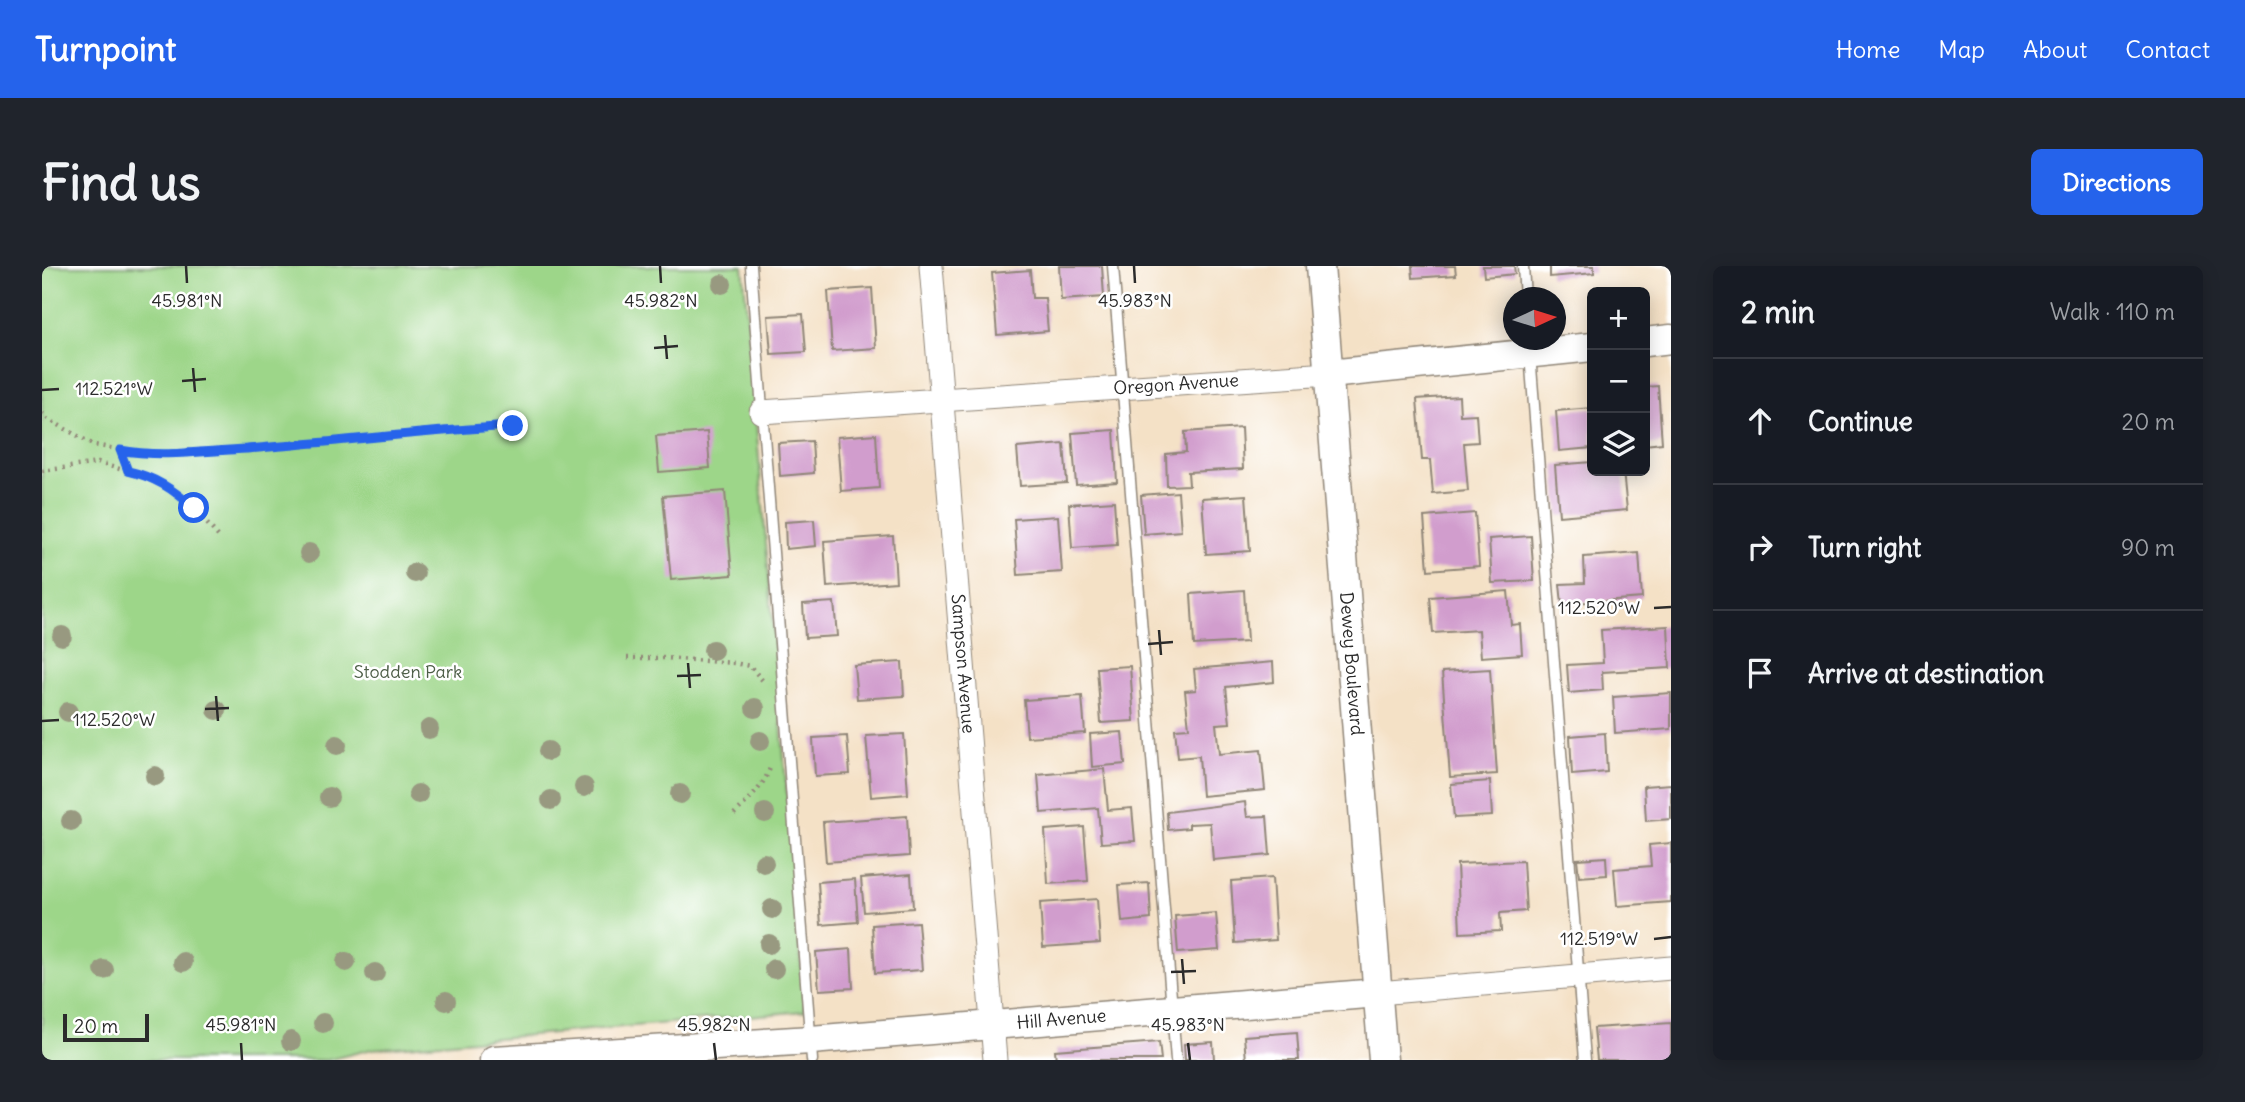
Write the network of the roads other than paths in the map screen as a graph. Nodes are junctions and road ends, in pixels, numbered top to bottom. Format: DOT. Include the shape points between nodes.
graph roads {
  1 [pos="751,266"];
  2 [pos="930,266"];
  3 [pos="1113,266"];
  4 [pos="1320,266"];
  5 [pos="1523,266"];
  6 [pos="1524,287"];
  7 [pos="1671,339"];
  8 [pos="1650,341"];
  9 [pos="1566,347"];
  10 [pos="1587,347"];
  11 [pos="1503,350"];
  12 [pos="1529,350"];
  13 [pos="1329,373"];
  14 [pos="1122,387"];
  15 [pos="940,400"];
  16 [pos="761,412"];
  17 [pos="1671,968"];
  18 [pos="1578,978"];
  19 [pos="1378,993"];
  20 [pos="1172,1010"];
  21 [pos="992,1024"];
  22 [pos="812,1050"];
  23 [pos="494,1060"];
  24 [pos="995,1060"];
  25 [pos="1176,1060"];
  26 [pos="1383,1060"];
  27 [pos="1585,1060"];
  1 -- 16 [label="lane"];
  2 -- 15 [label="street, Sampson Avenue"];
  3 -- 14 [label="lane"];
  4 -- 13 [label="street, Dewey Boulevard"];
  5 -- 6 [label="lane"];
  7 -- 8 [label="street"];
  9 -- 10 [label="street, Oregon Avenue"];
  11 -- 13 [label="street, Oregon Avenue"];
  12 -- 18 [label="lane"];
  13 -- 14 [label="street, Oregon Avenue"];
  13 -- 19 [label="street, Dewey Boulevard"];
  14 -- 15 [label="street, Oregon Avenue"];
  14 -- 20 [label="lane"];
  15 -- 16 [label="street, Oregon Avenue"];
  15 -- 21 [label="street, Sampson Avenue"];
  16 -- 22 [label="lane"];
  17 -- 18 [label="street, Hill Avenue"];
  18 -- 19 [label="street, Hill Avenue"];
  18 -- 27 [label="lane"];
  19 -- 20 [label="street, Hill Avenue"];
  19 -- 26 [label="street, Dewey Boulevard"];
  20 -- 21 [label="street, Hill Avenue"];
  20 -- 25 [label="lane"];
  21 -- 22 [label="street, Hill Avenue"];
  21 -- 24 [label="street, Sampson Avenue"];
  22 -- 23 [label="street, Hill Avenue"];
}
